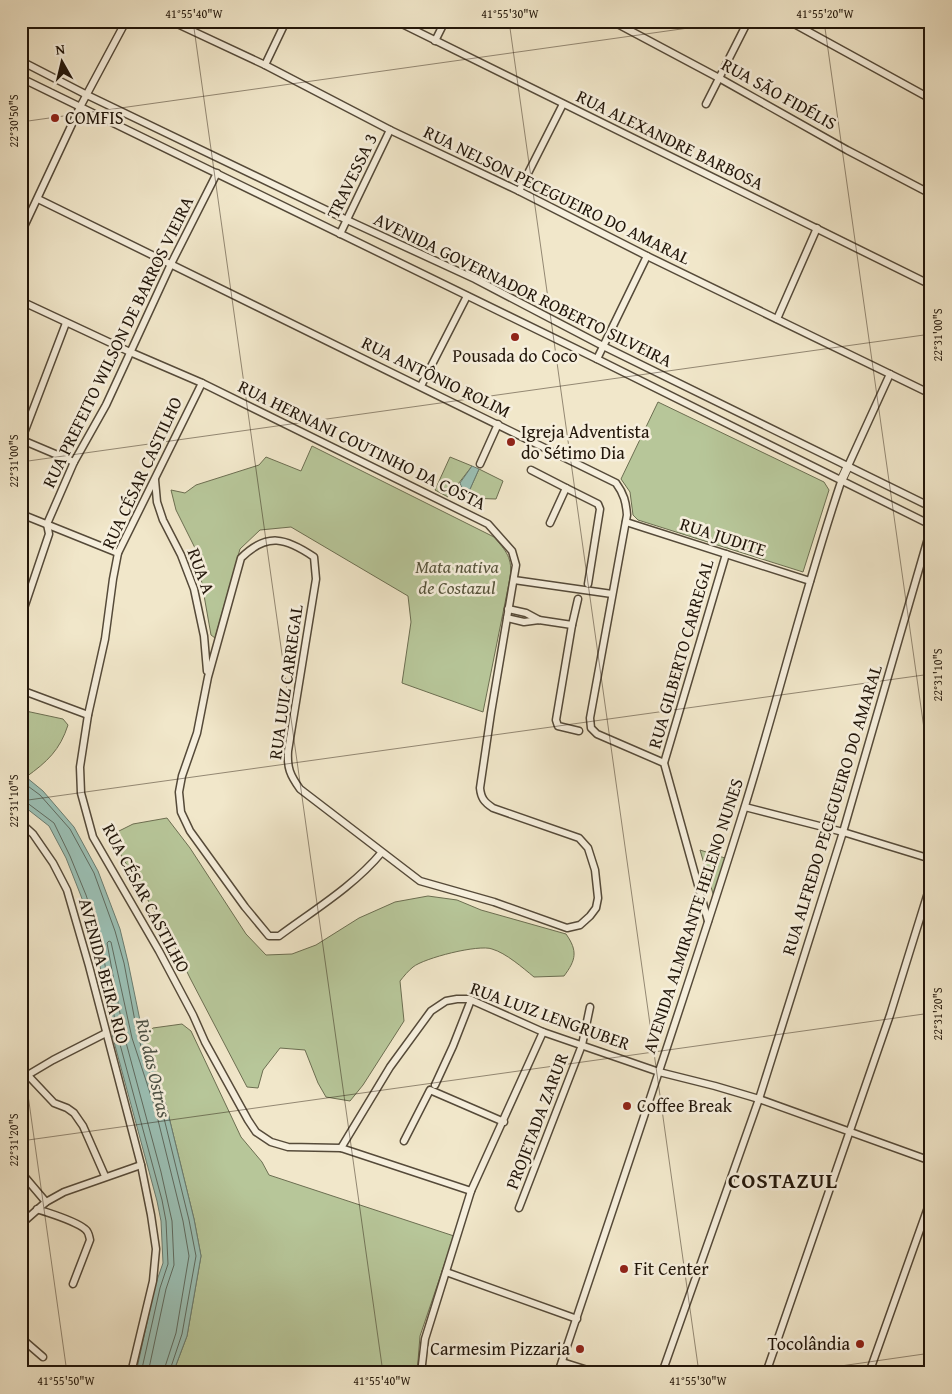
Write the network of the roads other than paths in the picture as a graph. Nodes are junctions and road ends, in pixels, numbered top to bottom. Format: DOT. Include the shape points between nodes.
graph roads {
  1 [pos="126,21"];
  2 [pos="171,21"];
  3 [pos="286,21"];
  4 [pos="396,21"];
  5 [pos="445,21"];
  6 [pos="612,21"];
  7 [pos="748,21"];
  8 [pos="789,21"];
  9 [pos="435,41"];
  10 [pos="21,61"];
  11 [pos="265,65"];
  12 [pos="21,78"];
  13 [pos="719,78"];
  14 [pos="87,95"];
  15 [pos="931,99"];
  16 [pos="563,104"];
  17 [pos="706,104"];
  18 [pos="80,107"];
  19 [pos="390,130"];
  20 [pos="217,173"];
  21 [pos="930,190"];
  22 [pos="520,191"];
  23 [pos="38,199"];
  24 [pos="347,220"];
  25 [pos="817,228"];
  26 [pos="21,233"];
  27 [pos="340,234"];
  28 [pos="647,256"];
  29 [pos="171,264"];
  30 [pos="931,285"];
  31 [pos="467,296"];
  32 [pos="21,302"];
  33 [pos="777,319"];
  34 [pos="66,323"];
  35 [pos="603,346"];
  36 [pos="130,352"];
  37 [pos="597,359"];
  38 [pos="890,374"];
  39 [pos="202,383"];
  40 [pos="421,386"];
  41 [pos="931,394"];
  42 [pos="498,424"];
  43 [pos="22,441"];
  44 [pos="74,462"];
  45 [pos="480,464"];
  46 [pos="848,466"];
  47 [pos="531,470"];
  48 [pos="155,478"];
  49 [pos="842,479"];
  50 [pos="566,488"];
  51 [pos="931,507"];
  52 [pos="21,514"];
  53 [pos="626,522"];
  54 [pos="550,523"];
  55 [pos="47,524"];
  56 [pos="931,526"];
  57 [pos="118,553"];
  58 [pos="726,554"];
  59 [pos="514,580"];
  60 [pos="810,581"];
  61 [pos="588,584"];
  62 [pos="612,594"];
  63 [pos="578,599"];
  64 [pos="508,609"];
  65 [pos="21,617"];
  66 [pos="506,618"];
  67 [pos="539,620"];
  68 [pos="572,626"];
  69 [pos="208,677"];
  70 [pos="21,690"];
  71 [pos="88,715"];
  72 [pos="578,731"];
  73 [pos="664,763"];
  74 [pos="745,807"];
  75 [pos="21,823"];
  76 [pos="843,832"];
  77 [pos="363,837"];
  78 [pos="382,852"];
  79 [pos="931,859"];
  80 [pos="931,883"];
  81 [pos="708,922"];
  82 [pos="471,1000"];
  83 [pos="590,1007"];
  84 [pos="543,1032"];
  85 [pos="106,1033"];
  86 [pos="582,1045"];
  87 [pos="21,1068"];
  88 [pos="659,1072"];
  89 [pos="24,1076"];
  90 [pos="435,1085"];
  91 [pos="759,1099"];
  92 [pos="504,1122"];
  93 [pos="850,1132"];
  94 [pos="404,1141"];
  95 [pos="341,1148"];
  96 [pos="931,1161"];
  97 [pos="140,1165"];
  98 [pos="24,1176"];
  99 [pos="106,1176"];
  100 [pos="472,1191"];
  101 [pos="931,1199"];
  102 [pos="46,1202"];
  103 [pos="519,1208"];
  104 [pos="37,1209"];
  105 [pos="21,1224"];
  106 [pos="446,1272"];
  107 [pos="73,1284"];
  108 [pos="577,1319"];
  109 [pos="21,1338"];
  110 [pos="43,1357"];
  111 [pos="562,1362"];
  112 [pos="131,1373"];
  113 [pos="422,1373"];
  114 [pos="558,1373"];
  115 [pos="597,1373"];
  116 [pos="662,1373"];
  117 [pos="766,1373"];
  118 [pos="869,1373"];
  1 -- 14 [label="street"];
  2 -- 11 [label="street, RUA NELSON PECEGUEIRO DO AMARAL"];
  3 -- 11 [label="street"];
  4 -- 9 [label="street, RUA ALEXANDRE BARBOSA"];
  5 -- 9 [label="street"];
  6 -- 13 [label="street, RUA SÃO FIDÉLIS"];
  7 -- 13 [label="street"];
  8 -- 15 [label="street"];
  9 -- 16 [label="street, RUA ALEXANDRE BARBOSA"];
  10 -- 14 [label="street, AVENIDA GOVERNADOR ROBERTO SILVEIRA"];
  11 -- 19 [label="street, RUA NELSON PECEGUEIRO DO AMARAL"];
  12 -- 18 [label="street, AVENIDA GOVERNADOR ROBERTO SILVEIRA"];
  13 -- 17 [label="street"];
  13 -- 21 [label="street, RUA SÃO FIDÉLIS" via="847,150"];
  14 -- 18 [label="street"];
  14 -- 24 [label="street, AVENIDA GOVERNADOR ROBERTO SILVEIRA"];
  16 -- 22 [label="street"];
  16 -- 25 [label="street, RUA ALEXANDRE BARBOSA"];
  18 -- 20 [label="street, AVENIDA GOVERNADOR ROBERTO SILVEIRA"];
  18 -- 23 [label="street"];
  19 -- 22 [label="street, RUA NELSON PECEGUEIRO DO AMARAL"];
  19 -- 24 [label="street, TRAVESSA 3"];
  20 -- 27 [label="street, AVENIDA GOVERNADOR ROBERTO SILVEIRA"];
  20 -- 29 [label="street, RUA PREFEITO WILSON DE BARROS VIEIRA"];
  22 -- 28 [label="street, RUA NELSON PECEGUEIRO DO AMARAL"];
  23 -- 26 [label="street"];
  23 -- 29 [label="street, RUA ANTÔNIO ROLIM"];
  24 -- 27 [label="street, TRAVESSA 3"];
  24 -- 35 [label="street, AVENIDA GOVERNADOR ROBERTO SILVEIRA" via="475,279"];
  25 -- 30 [label="street, RUA ALEXANDRE BARBOSA"];
  25 -- 33 [label="street"];
  27 -- 31 [label="street, AVENIDA GOVERNADOR ROBERTO SILVEIRA"];
  28 -- 33 [label="street, RUA NELSON PECEGUEIRO DO AMARAL"];
  28 -- 35 [label="street"];
  29 -- 36 [label="street, RUA PREFEITO WILSON DE BARROS VIEIRA"];
  29 -- 40 [label="street, RUA ANTÔNIO ROLIM"];
  31 -- 37 [label="street, AVENIDA GOVERNADOR ROBERTO SILVEIRA"];
  31 -- 40 [label="street"];
  32 -- 34 [label="street, RUA HERNANI COUTINHO DA COSTA"];
  33 -- 38 [label="street, RUA NELSON PECEGUEIRO DO AMARAL"];
  34 -- 36 [label="street, RUA HERNANI COUTINHO DA COSTA"];
  34 -- 43 [label="street"];
  35 -- 37 [label="street"];
  35 -- 46 [label="street, AVENIDA GOVERNADOR ROBERTO SILVEIRA"];
  36 -- 39 [label="street, RUA HERNANI COUTINHO DA COSTA"];
  36 -- 44 [label="street, RUA PREFEITO WILSON DE BARROS VIEIRA" via="106,405"];
  37 -- 49 [label="street, AVENIDA GOVERNADOR ROBERTO SILVEIRA"];
  38 -- 41 [label="street, RUA NELSON PECEGUEIRO DO AMARAL"];
  38 -- 46 [label="street"];
  39 -- 48 [label="street, RUA CÉSAR CASTILHO"];
  39 -- 59 [label="street, RUA HERNANI COUTINHO DA COSTA" via="488,524 512,551 516,565"];
  40 -- 42 [label="street, RUA ANTÔNIO ROLIM"];
  42 -- 45 [label="street"];
  42 -- 53 [label="street, RUA ANTÔNIO ROLIM" via="616,483 626,502"];
  43 -- 44 [label="street"];
  44 -- 55 [label="street, RUA PREFEITO WILSON DE BARROS VIEIRA"];
  46 -- 49 [label="street, AVENIDA ALMIRANTE HELENO NUNES"];
  46 -- 51 [label="street, AVENIDA GOVERNADOR ROBERTO SILVEIRA"];
  47 -- 50 [label="street"];
  48 -- 57 [label="street, RUA CÉSAR CASTILHO"];
  48 -- 69 [label="street, RUA A" via="157,502 163,520 194,589"];
  49 -- 56 [label="street, AVENIDA GOVERNADOR ROBERTO SILVEIRA"];
  49 -- 60 [label="street, AVENIDA ALMIRANTE HELENO NUNES"];
  50 -- 54 [label="street"];
  50 -- 61 [label="street" via="594,500 600,509"];
  52 -- 55 [label="street"];
  53 -- 58 [label="street, RUA JUDITE"];
  53 -- 62 [label="street, RUA ANTÔNIO ROLIM"];
  55 -- 57 [label="street"];
  55 -- 65 [label="street, RUA PREFEITO WILSON DE BARROS VIEIRA" via="49,534"];
  56 -- 76 [label="street, RUA ALFREDO PECEGUEIRO DO AMARAL"];
  57 -- 71 [label="street, RUA CÉSAR CASTILHO" via="105,638"];
  58 -- 60 [label="street, RUA JUDITE"];
  58 -- 73 [label="street, RUA GILBERTO CARREGAL"];
  59 -- 62 [label="street"];
  59 -- 64 [label="street, RUA HERNANI COUTINHO DA COSTA"];
  60 -- 74 [label="street, AVENIDA ALMIRANTE HELENO NUNES"];
  62 -- 73 [label="street, RUA ANTÔNIO ROLIM" via="590,718 591,728 597,734"];
  63 -- 68 [label="street"];
  64 -- 66 [label="street, RUA HERNANI COUTINHO DA COSTA"];
  64 -- 67 [label="street"];
  66 -- 67 [label="street" via="524,622"];
  66 -- 78 [label="street, RUA HERNANI COUTINHO DA COSTA" via="481,795 484,802 493,808 579,838 588,848 595,870 596,908 580,925 568,928 420,881"];
  67 -- 68 [label="street"];
  68 -- 72 [label="street" via="556,722 558,726"];
  69 -- 77 [label="street, RUA LUIZ CARREGAL" via="241,558 254,545 276,541 287,542 314,557 316,579 292,724 288,762 290,775 300,789"];
  69 -- 78 [label="street" via="196,733 182,776 179,792 181,812 190,831 269,936 279,936 321,906"];
  70 -- 71 [label="street"];
  71 -- 95 [label="street, RUA CÉSAR CASTILHO" via="80,767 81,793 94,837 248,1120 256,1132 288,1147"];
  73 -- 81 [label="street"];
  74 -- 76 [label="street"];
  74 -- 81 [label="street, AVENIDA ALMIRANTE HELENO NUNES"];
  75 -- 85 [label="street, AVENIDA BEIRA RIO" via="53,863 66,890"];
  76 -- 79 [label="street"];
  76 -- 91 [label="street, RUA ALFREDO PECEGUEIRO DO AMARAL"];
  77 -- 78 [label="street, RUA HERNANI COUTINHO DA COSTA"];
  80 -- 93 [label="street"];
  81 -- 88 [label="street, AVENIDA ALMIRANTE HELENO NUNES"];
  82 -- 84 [label="street, RUA LUIZ LENGRUBER"];
  82 -- 90 [label="street"];
  82 -- 95 [label="street, RUA LUIZ LENGRUBER" via="446,1001 431,1010 390,1067"];
  83 -- 86 [label="street, PROJETADA ZARUR"];
  84 -- 86 [label="street, RUA LUIZ LENGRUBER"];
  84 -- 92 [label="street"];
  85 -- 89 [label="street"];
  85 -- 97 [label="street, AVENIDA BEIRA RIO"];
  86 -- 88 [label="street, RUA LUIZ LENGRUBER"];
  86 -- 103 [label="street, PROJETADA ZARUR"];
  87 -- 89 [label="street"];
  88 -- 91 [label="street, RUA LUIZ LENGRUBER"];
  88 -- 108 [label="street, AVENIDA ALMIRANTE HELENO NUNES"];
  89 -- 99 [label="street" via="54,1103 74,1113"];
  91 -- 93 [label="street, RUA LUIZ LENGRUBER"];
  91 -- 116 [label="street, RUA ALFREDO PECEGUEIRO DO AMARAL"];
  92 -- 94 [label="street" via="430,1090"];
  92 -- 100 [label="street"];
  93 -- 96 [label="street, RUA LUIZ LENGRUBER"];
  93 -- 117 [label="street"];
  95 -- 100 [label="street, RUA CÉSAR CASTILHO"];
  97 -- 99 [label="street"];
  97 -- 112 [label="street, AVENIDA BEIRA RIO" via="156,1249 153,1281"];
  98 -- 102 [label="street"];
  99 -- 102 [label="street"];
  100 -- 106 [label="street"];
  101 -- 118 [label="street"];
  102 -- 104 [label="street"];
  104 -- 105 [label="street"];
  104 -- 107 [label="street" via="86,1229 89,1234 90,1240"];
  106 -- 108 [label="street"];
  106 -- 113 [label="street" via="425,1339"];
  108 -- 111 [label="street, AVENIDA ALMIRANTE HELENO NUNES"];
  109 -- 110 [label="street"];
  111 -- 114 [label="street, AVENIDA ALMIRANTE HELENO NUNES"];
  111 -- 115 [label="street"];
}
